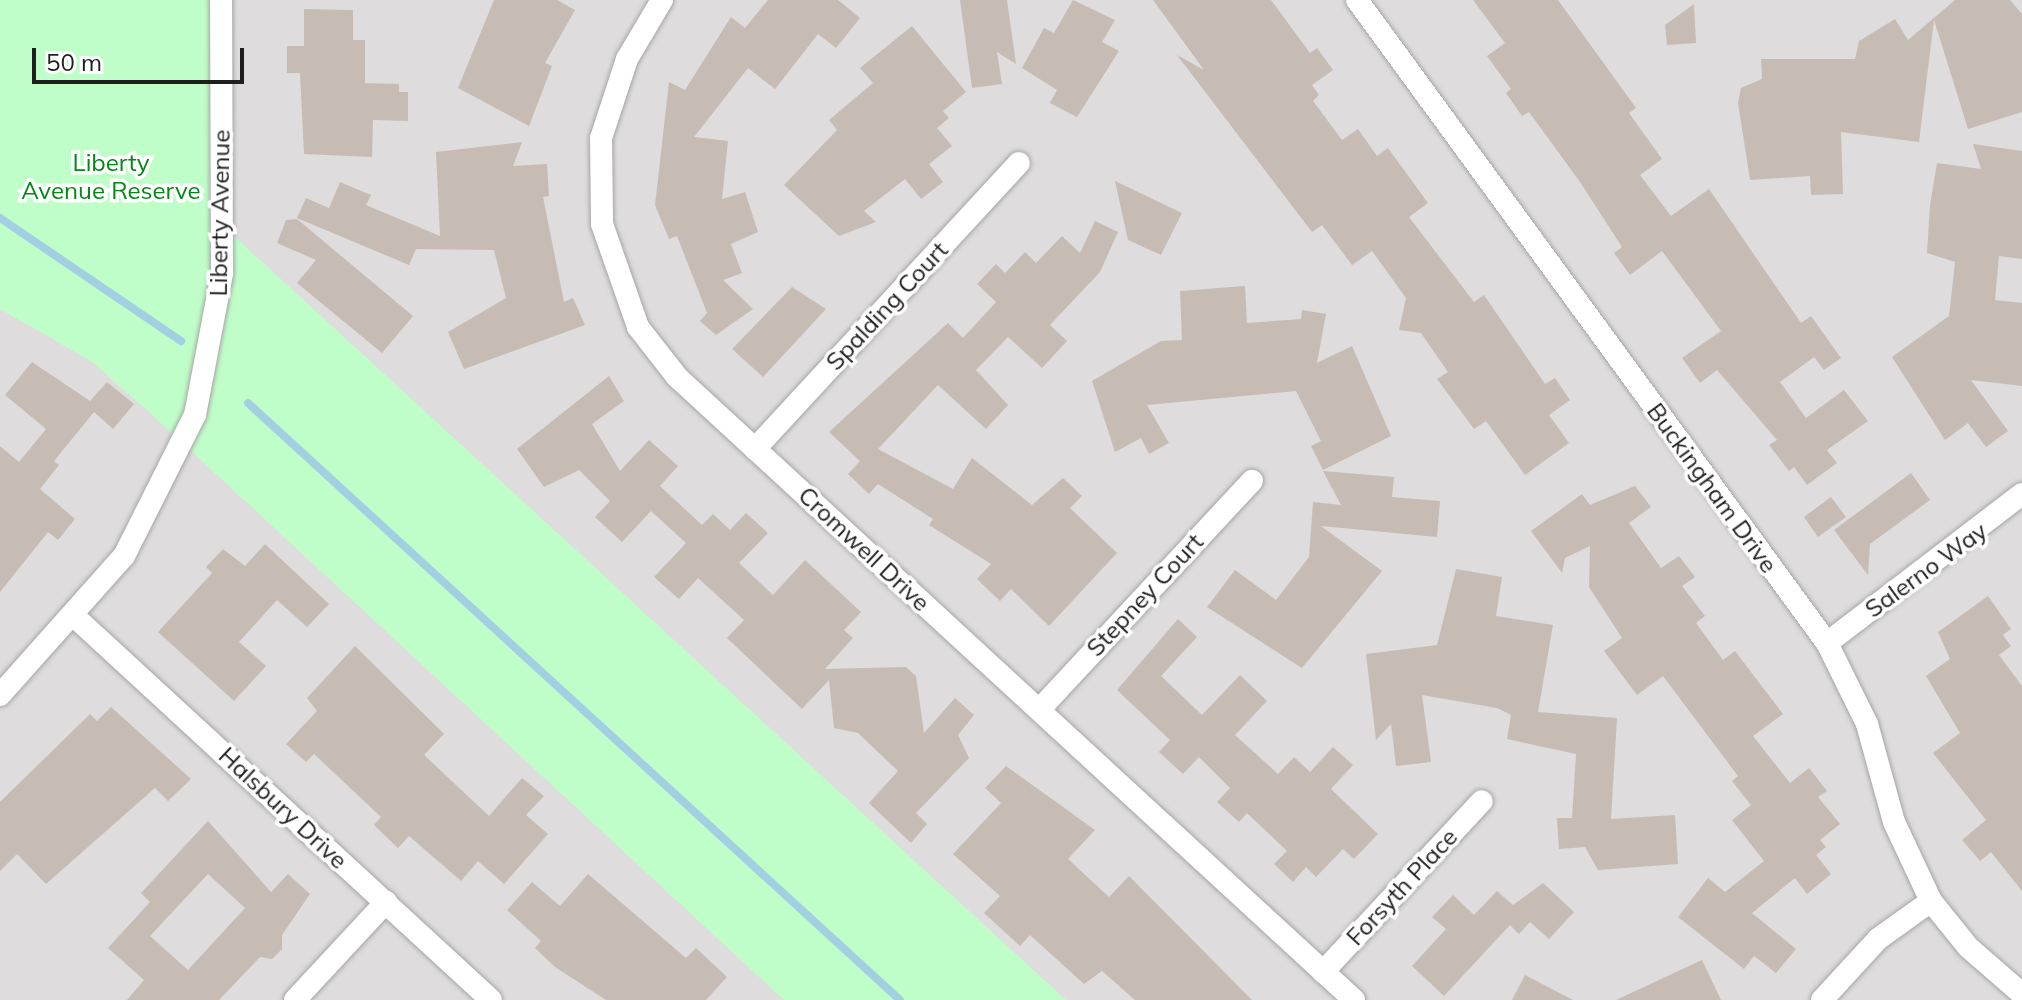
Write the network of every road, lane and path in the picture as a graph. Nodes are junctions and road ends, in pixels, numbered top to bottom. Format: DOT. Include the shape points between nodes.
graph roads {
  1 [pos="221,0"];
  2 [pos="662,0"];
  3 [pos="1357,0"];
  4 [pos="1019,163"];
  5 [pos="755,449"];
  6 [pos="1252,481"];
  7 [pos="2022,494"];
  8 [pos="75,617"];
  9 [pos="1827,643"];
  10 [pos="0,695"];
  11 [pos="1039,710"];
  12 [pos="1482,801"];
  13 [pos="1931,901"];
  14 [pos="386,902"];
  15 [pos="1323,972"];
  16 [pos="2022,994"];
  17 [pos="295,1000"];
  18 [pos="491,1000"];
  19 [pos="1354,1000"];
  20 [pos="1822,1000"];
  1 -- 8 [label="street, Liberty Avenue" via="222,273 204,384 163,490"];
  2 -- 5 [label="street, Cromwell Drive" via="607,110 599,167 602,224 638,327 677,377"];
  3 -- 9 [label="street, Buckingham Drive"];
  4 -- 5 [label="street, Spalding Court"];
  5 -- 11 [label="street, Cromwell Drive"];
  6 -- 11 [label="street, Stepney Court"];
  7 -- 9 [label="street, Salerno Way"];
  8 -- 10 [label="street, Liberty Avenue"];
  8 -- 14 [label="street, Halsbury Drive"];
  9 -- 13 [label="street, Buckingham Drive" via="1867,724 1894,822"];
  11 -- 15 [label="street, Cromwell Drive"];
  12 -- 15 [label="street, Forsyth Place"];
  13 -- 16 [label="street, Buckingham Drive" via="1968,947"];
  13 -- 20 [label="street" via="1878,939"];
  14 -- 17 [label="street"];
  14 -- 18 [label="street, Halsbury Drive"];
  15 -- 19 [label="street, Cromwell Drive"];
}
